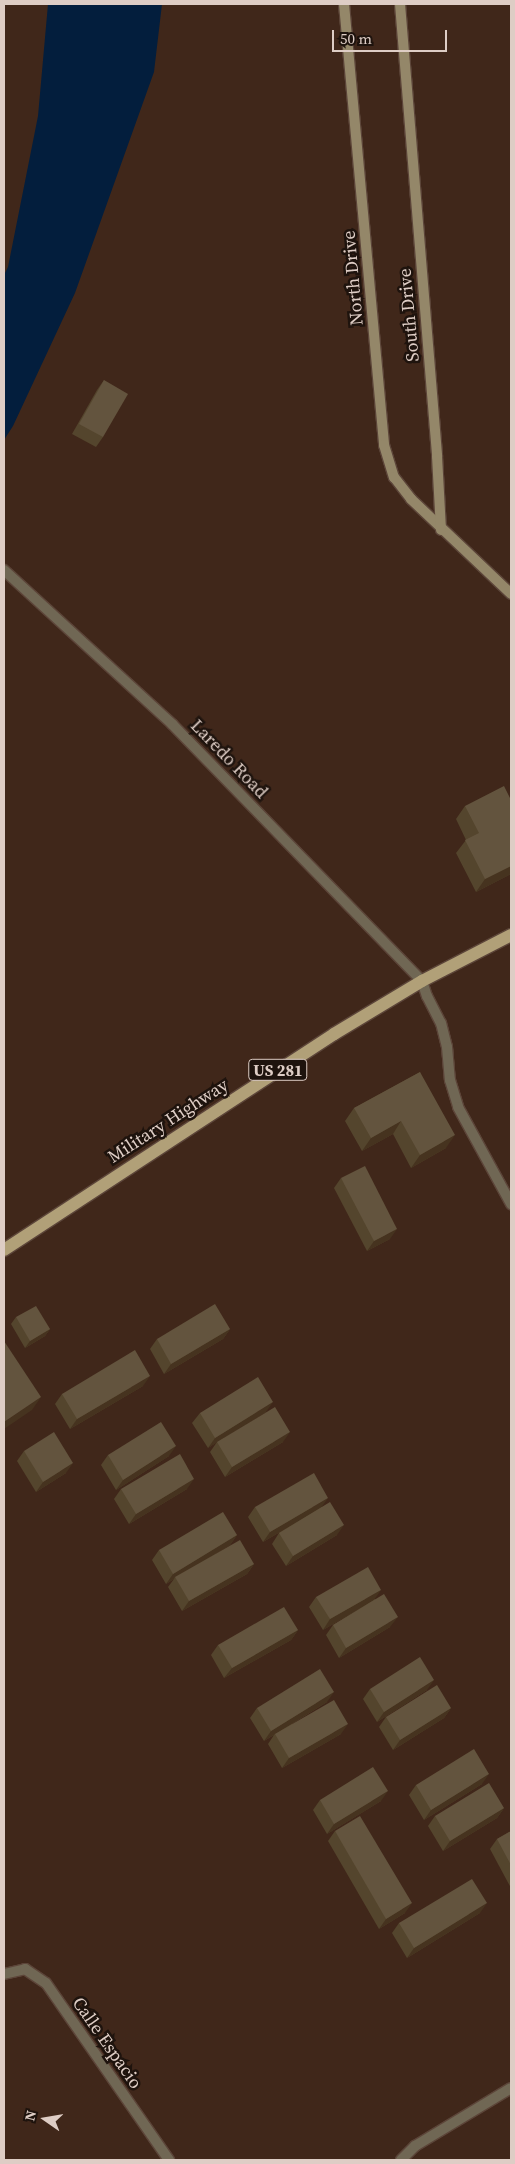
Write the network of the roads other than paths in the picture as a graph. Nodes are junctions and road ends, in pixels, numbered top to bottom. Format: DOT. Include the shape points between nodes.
graph roads {
  1 [pos="344,4"];
  2 [pos="400,4"];
  3 [pos="441,530"];
  4 [pos="4,570"];
  5 [pos="511,594"];
  6 [pos="511,935"];
  7 [pos="422,981"];
  8 [pos="511,1204"];
  9 [pos="4,1250"];
  10 [pos="4,1974"];
  11 [pos="511,2088"];
  12 [pos="401,2159"];
  13 [pos="169,2160"];
  1 -- 3 [label="street, North Drive" via="384,445 394,477 411,500"];
  2 -- 3 [label="street, South Drive"];
  3 -- 5 [label="street"];
  4 -- 7 [label="street, Laredo Road" via="172,724"];
  6 -- 7 [label="main road, Military Highway / US 281"];
  7 -- 8 [label="street" via="442,1023 450,1080 458,1107"];
  7 -- 9 [label="main road, Military Highway / US 281" via="334,1034"];
  10 -- 13 [label="street, Calle Espacio" via="25,1969 46,1984"];
  11 -- 12 [label="street" via="415,2146"];
}
